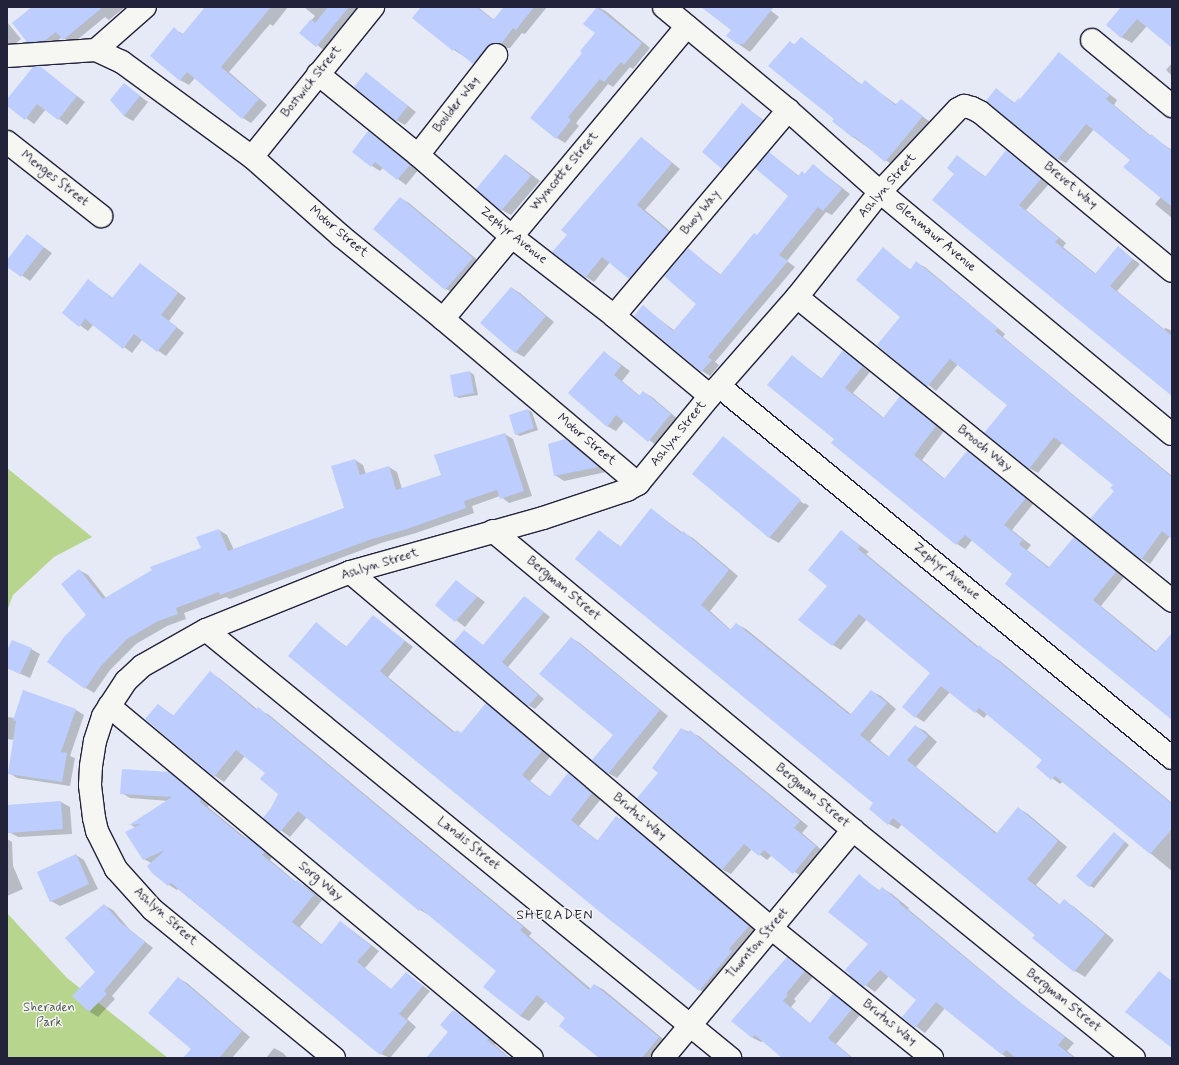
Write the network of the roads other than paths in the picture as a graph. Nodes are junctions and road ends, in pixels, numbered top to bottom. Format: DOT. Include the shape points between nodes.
graph roads {
  1 [pos="145,7"];
  2 [pos="373,7"];
  3 [pos="664,7"];
  4 [pos="687,26"];
  5 [pos="1092,40"];
  6 [pos="96,50"];
  7 [pos="496,55"];
  8 [pos="7,56"];
  9 [pos="318,74"];
  10 [pos="964,106"];
  11 [pos="1172,106"];
  12 [pos="788,110"];
  13 [pos="7,142"];
  14 [pos="418,155"];
  15 [pos="252,157"];
  16 [pos="880,192"];
  17 [pos="101,216"];
  18 [pos="512,236"];
  19 [pos="1172,270"];
  20 [pos="797,297"];
  21 [pos="614,316"];
  22 [pos="443,319"];
  23 [pos="715,391"];
  24 [pos="1172,434"];
  25 [pos="638,484"];
  26 [pos="493,531"];
  27 [pos="350,572"];
  28 [pos="1172,601"];
  29 [pos="206,630"];
  30 [pos="109,706"];
  31 [pos="1172,758"];
  32 [pos="853,830"];
  33 [pos="771,928"];
  34 [pos="690,1025"];
  35 [pos="334,1058"];
  36 [pos="532,1058"];
  37 [pos="664,1058"];
  38 [pos="730,1058"];
  39 [pos="932,1058"];
  40 [pos="1134,1058"];
  1 -- 6 [label="street"];
  2 -- 9 [label="street, Bostwick Street"];
  3 -- 4 [label="street, Glenmawr Avenue"];
  4 -- 12 [label="street, Glenmawr Avenue"];
  4 -- 18 [label="street, Wyncotte Street"];
  5 -- 11 [label="street"];
  6 -- 8 [label="street, Motor Street"];
  6 -- 15 [label="street, Motor Street" via="122,62"];
  7 -- 14 [label="street, Boulder Way"];
  9 -- 14 [label="street, Zephyr Avenue"];
  9 -- 15 [label="street, Bostwick Street"];
  10 -- 16 [label="street, Ashlyn Street" via="958,109"];
  10 -- 19 [label="street, Brevet Way" via="980,112"];
  12 -- 16 [label="street, Glenmawr Avenue"];
  12 -- 21 [label="street, Buoy Way"];
  13 -- 17 [label="street, Menges Street"];
  14 -- 18 [label="street, Zephyr Avenue"];
  15 -- 22 [label="street, Motor Street" via="341,236"];
  16 -- 20 [label="street, Ashlyn Street"];
  16 -- 24 [label="street, Glenmawr Avenue"];
  18 -- 21 [label="street, Zephyr Avenue"];
  18 -- 22 [label="street, Wyncotte Street"];
  20 -- 23 [label="street, Ashlyn Street"];
  20 -- 28 [label="street, Brooch Way"];
  21 -- 23 [label="street, Zephyr Avenue"];
  22 -- 25 [label="street, Motor Street"];
  23 -- 25 [label="street, Ashlyn Street"];
  23 -- 31 [label="street, Zephyr Avenue"];
  25 -- 26 [label="street, Ashlyn Street" via="543,518"];
  26 -- 27 [label="street, Ashlyn Street"];
  26 -- 32 [label="street, Bergman Street"];
  27 -- 29 [label="street, Ashlyn Street"];
  27 -- 33 [label="street, Brutus Way"];
  29 -- 30 [label="street, Ashlyn Street" via="142,666 126,681"];
  29 -- 34 [label="street, Landis Street"];
  30 -- 35 [label="street, Ashlyn Street" via="95,741 90,785 94,818 116,869 152,909"];
  30 -- 36 [label="street, Sorg Way"];
  32 -- 33 [label="street, Thornton Street"];
  32 -- 40 [label="street, Bergman Street"];
  33 -- 34 [label="street, Thornton Street"];
  33 -- 39 [label="street, Brutus Way"];
  34 -- 37 [label="street, Thornton Street"];
  34 -- 38 [label="street, Landis Street"];
}
